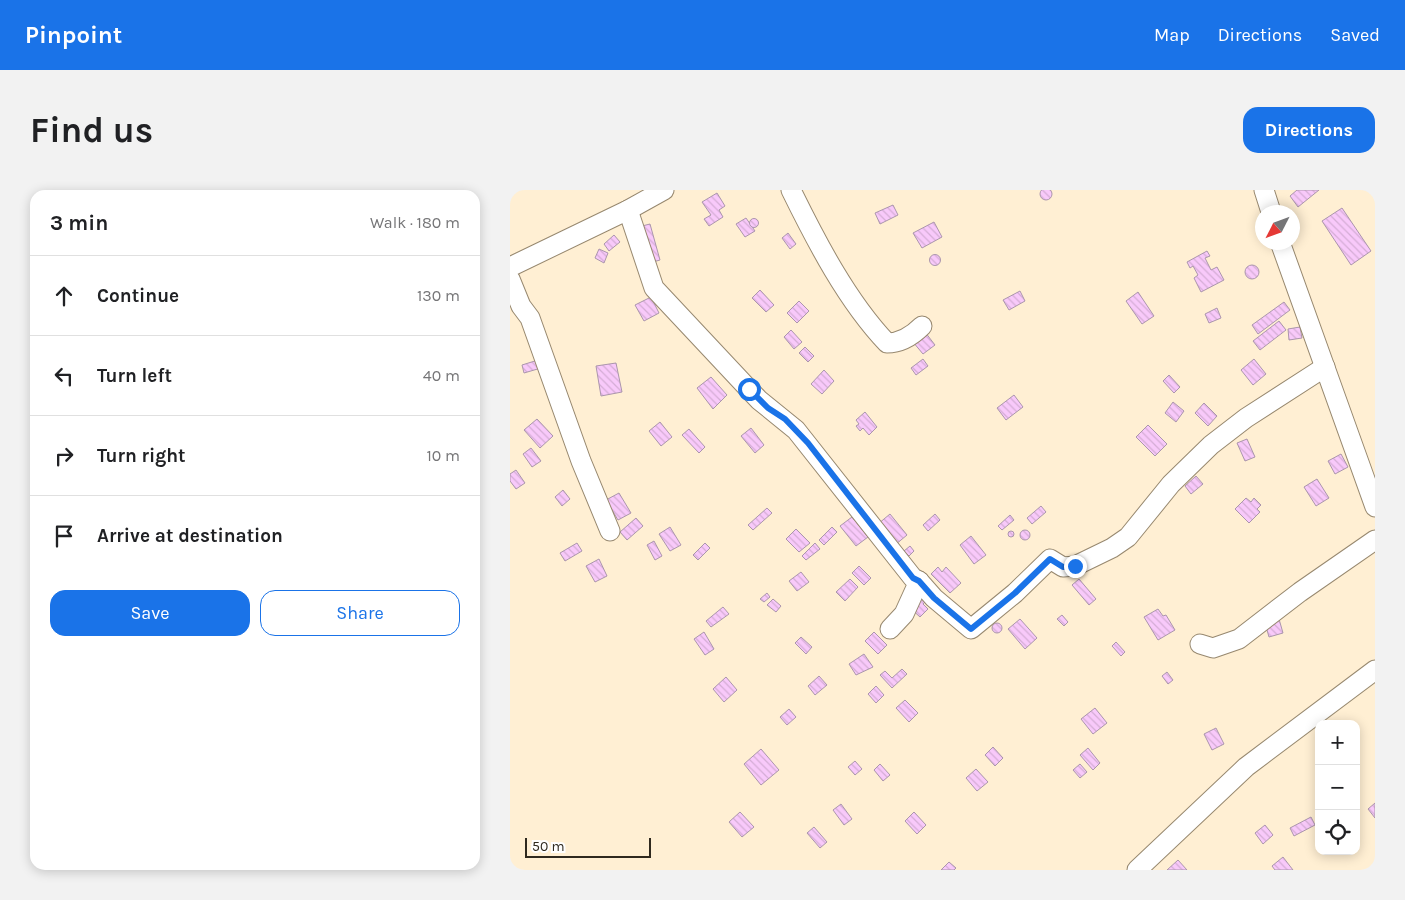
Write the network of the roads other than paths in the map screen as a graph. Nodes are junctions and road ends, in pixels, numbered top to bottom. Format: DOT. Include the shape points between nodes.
graph roads {
  1 [pos="664,190"];
  2 [pos="791,190"];
  3 [pos="1264,190"];
  4 [pos="1269,205"];
  5 [pos="628,210"];
  6 [pos="1283,250"];
  7 [pos="510,267"];
  8 [pos="510,279"];
  9 [pos="922,326"];
  10 [pos="1325,367"];
  11 [pos="1375,507"];
  12 [pos="610,531"];
  13 [pos="1375,540"];
  14 [pos="919,581"];
  15 [pos="890,629"];
  16 [pos="1200,644"];
  17 [pos="1375,670"];
  18 [pos="1137,870"];
  1 -- 5 [label="street"];
  2 -- 9 [label="street" via="827,258 864,316 886,343 897,343 914,335"];
  3 -- 4 [label="street"];
  5 -- 7 [label="street"];
  5 -- 14 [label="street" via="654,288 759,400 796,430 913,578"];
  6 -- 10 [label="street"];
  8 -- 12 [label="street" via="521,306 530,318 581,461"];
  10 -- 11 [label="street"];
  10 -- 14 [label="street" via="1246,418 1211,445 1171,484 1128,537 1075,566 1063,567 1050,559 971,629"];
  13 -- 16 [label="street" via="1239,639 1213,648"];
  14 -- 15 [label="street" via="904,614"];
  17 -- 18 [label="street" via="1246,767"];
}
